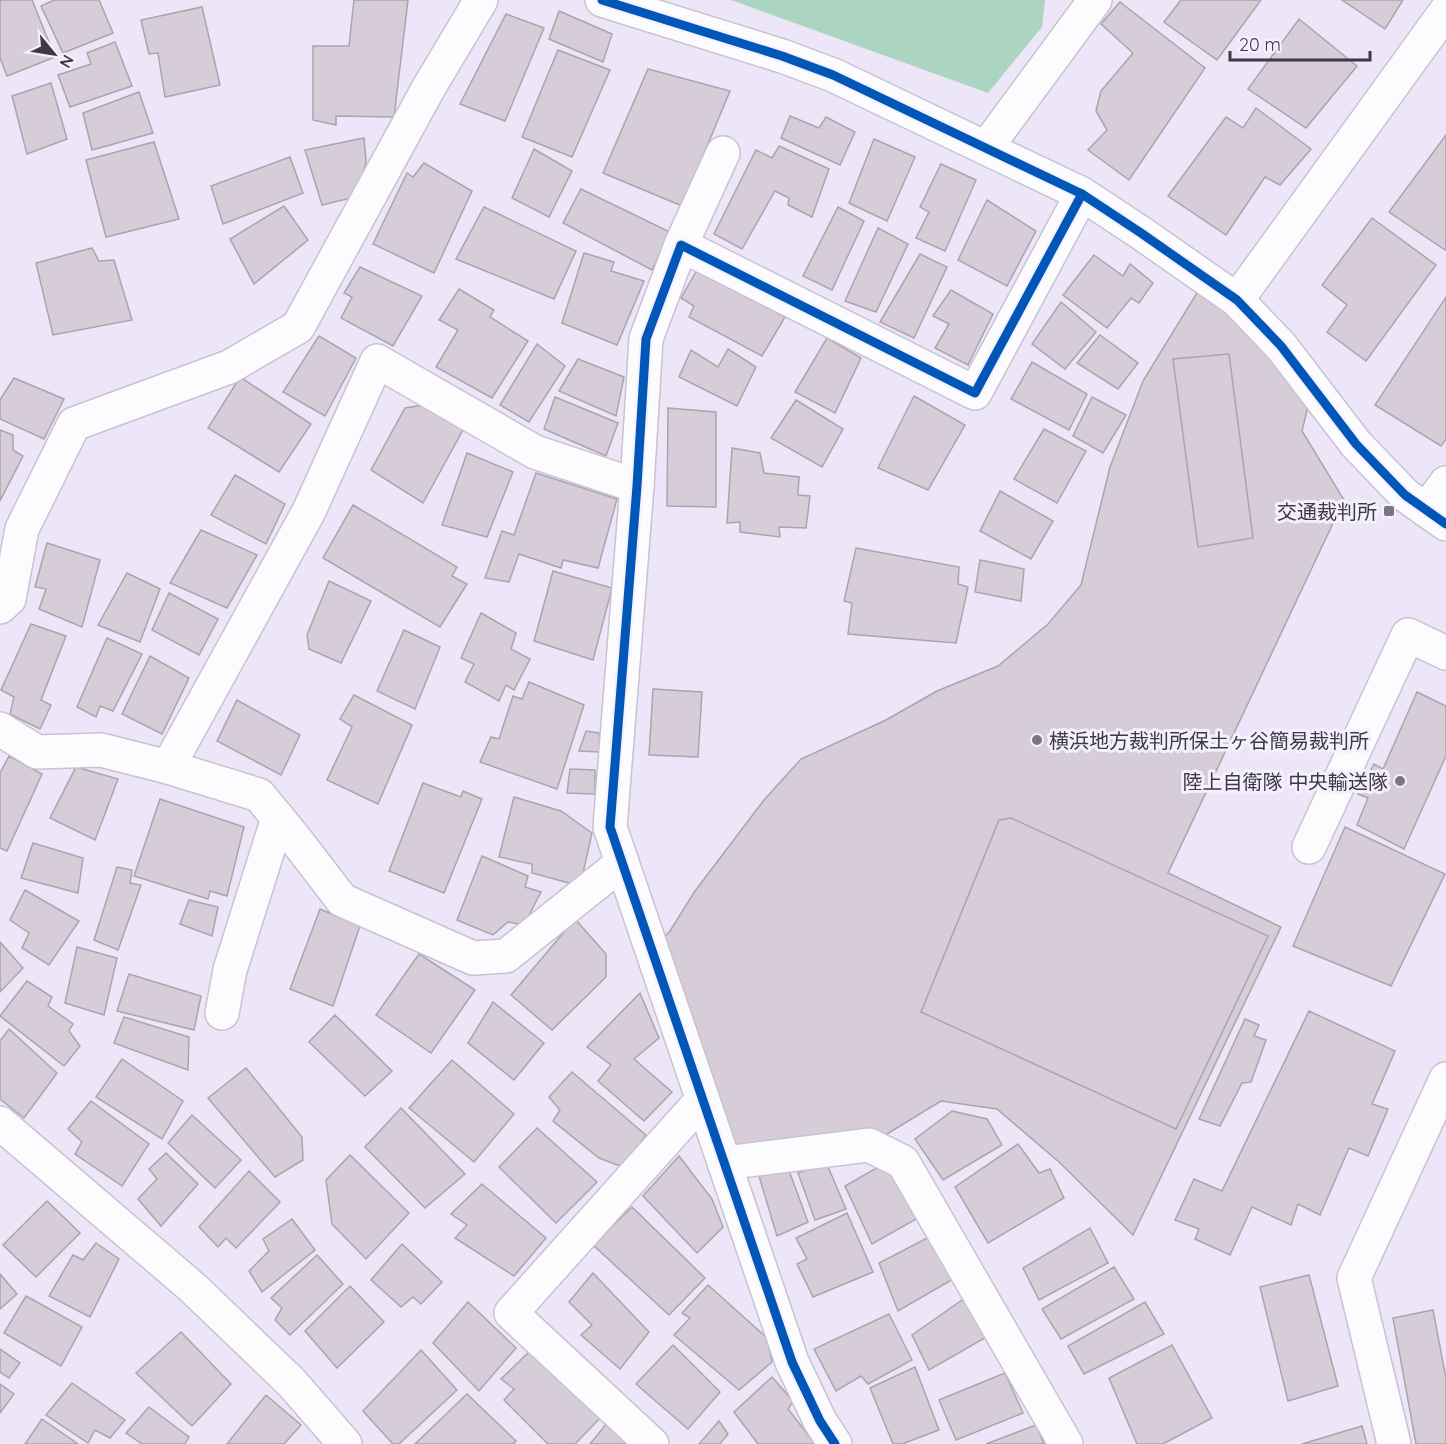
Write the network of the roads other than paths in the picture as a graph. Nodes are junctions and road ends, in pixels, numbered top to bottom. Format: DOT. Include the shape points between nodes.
graph roads {
  1 [pos="481,0"];
  2 [pos="602,0"];
  3 [pos="1095,0"];
  4 [pos="1446,11"];
  5 [pos="986,148"];
  6 [pos="723,153"];
  7 [pos="1082,194"];
  8 [pos="681,245"];
  9 [pos="1237,300"];
  10 [pos="1446,483"];
  11 [pos="637,486"];
  12 [pos="1436,517"];
  13 [pos="0,607"];
  14 [pos="1446,653"];
  15 [pos="0,729"];
  16 [pos="168,767"];
  17 [pos="278,818"];
  18 [pos="1309,847"];
  19 [pos="622,863"];
  20 [pos="222,1013"];
  21 [pos="1446,1079"];
  22 [pos="702,1100"];
  23 [pos="0,1123"];
  24 [pos="724,1163"];
  25 [pos="345,1444"];
  26 [pos="652,1444"];
  27 [pos="835,1444"];
  28 [pos="1066,1444"];
  29 [pos="1394,1444"];
  1 -- 13 [label="street" via="298,327 230,367 74,424 22,530 9,599"];
  2 -- 5 [label="street" via="759,62 833,75"];
  3 -- 5 [label="street"];
  4 -- 9 [label="street"];
  5 -- 7 [label="street"];
  6 -- 8 [label="street"];
  7 -- 8 [label="street" via="975,393"];
  7 -- 9 [label="street"];
  8 -- 11 [label="street" via="646,339"];
  9 -- 12 [label="street" via="1281,346 1356,444 1405,495"];
  10 -- 12 [label="street"];
  11 -- 16 [label="street" via="535,452 377,361 309,511"];
  11 -- 19 [label="street" via="610,827"];
  14 -- 18 [label="street" via="1408,635"];
  15 -- 16 [label="street" via="37,752 101,750"];
  16 -- 17 [label="street" via="259,795"];
  17 -- 19 [label="street" via="342,900 473,958 506,956"];
  17 -- 20 [label="street" via="230,969"];
  19 -- 22 [label="street"];
  21 -- 29 [label="street" via="1354,1278"];
  22 -- 24 [label="street"];
  22 -- 26 [label="street" via="511,1312"];
  23 -- 25 [label="street" via="192,1287 292,1383"];
  24 -- 27 [label="street" via="792,1362"];
  24 -- 28 [label="street" via="868,1145 903,1162"];
}
